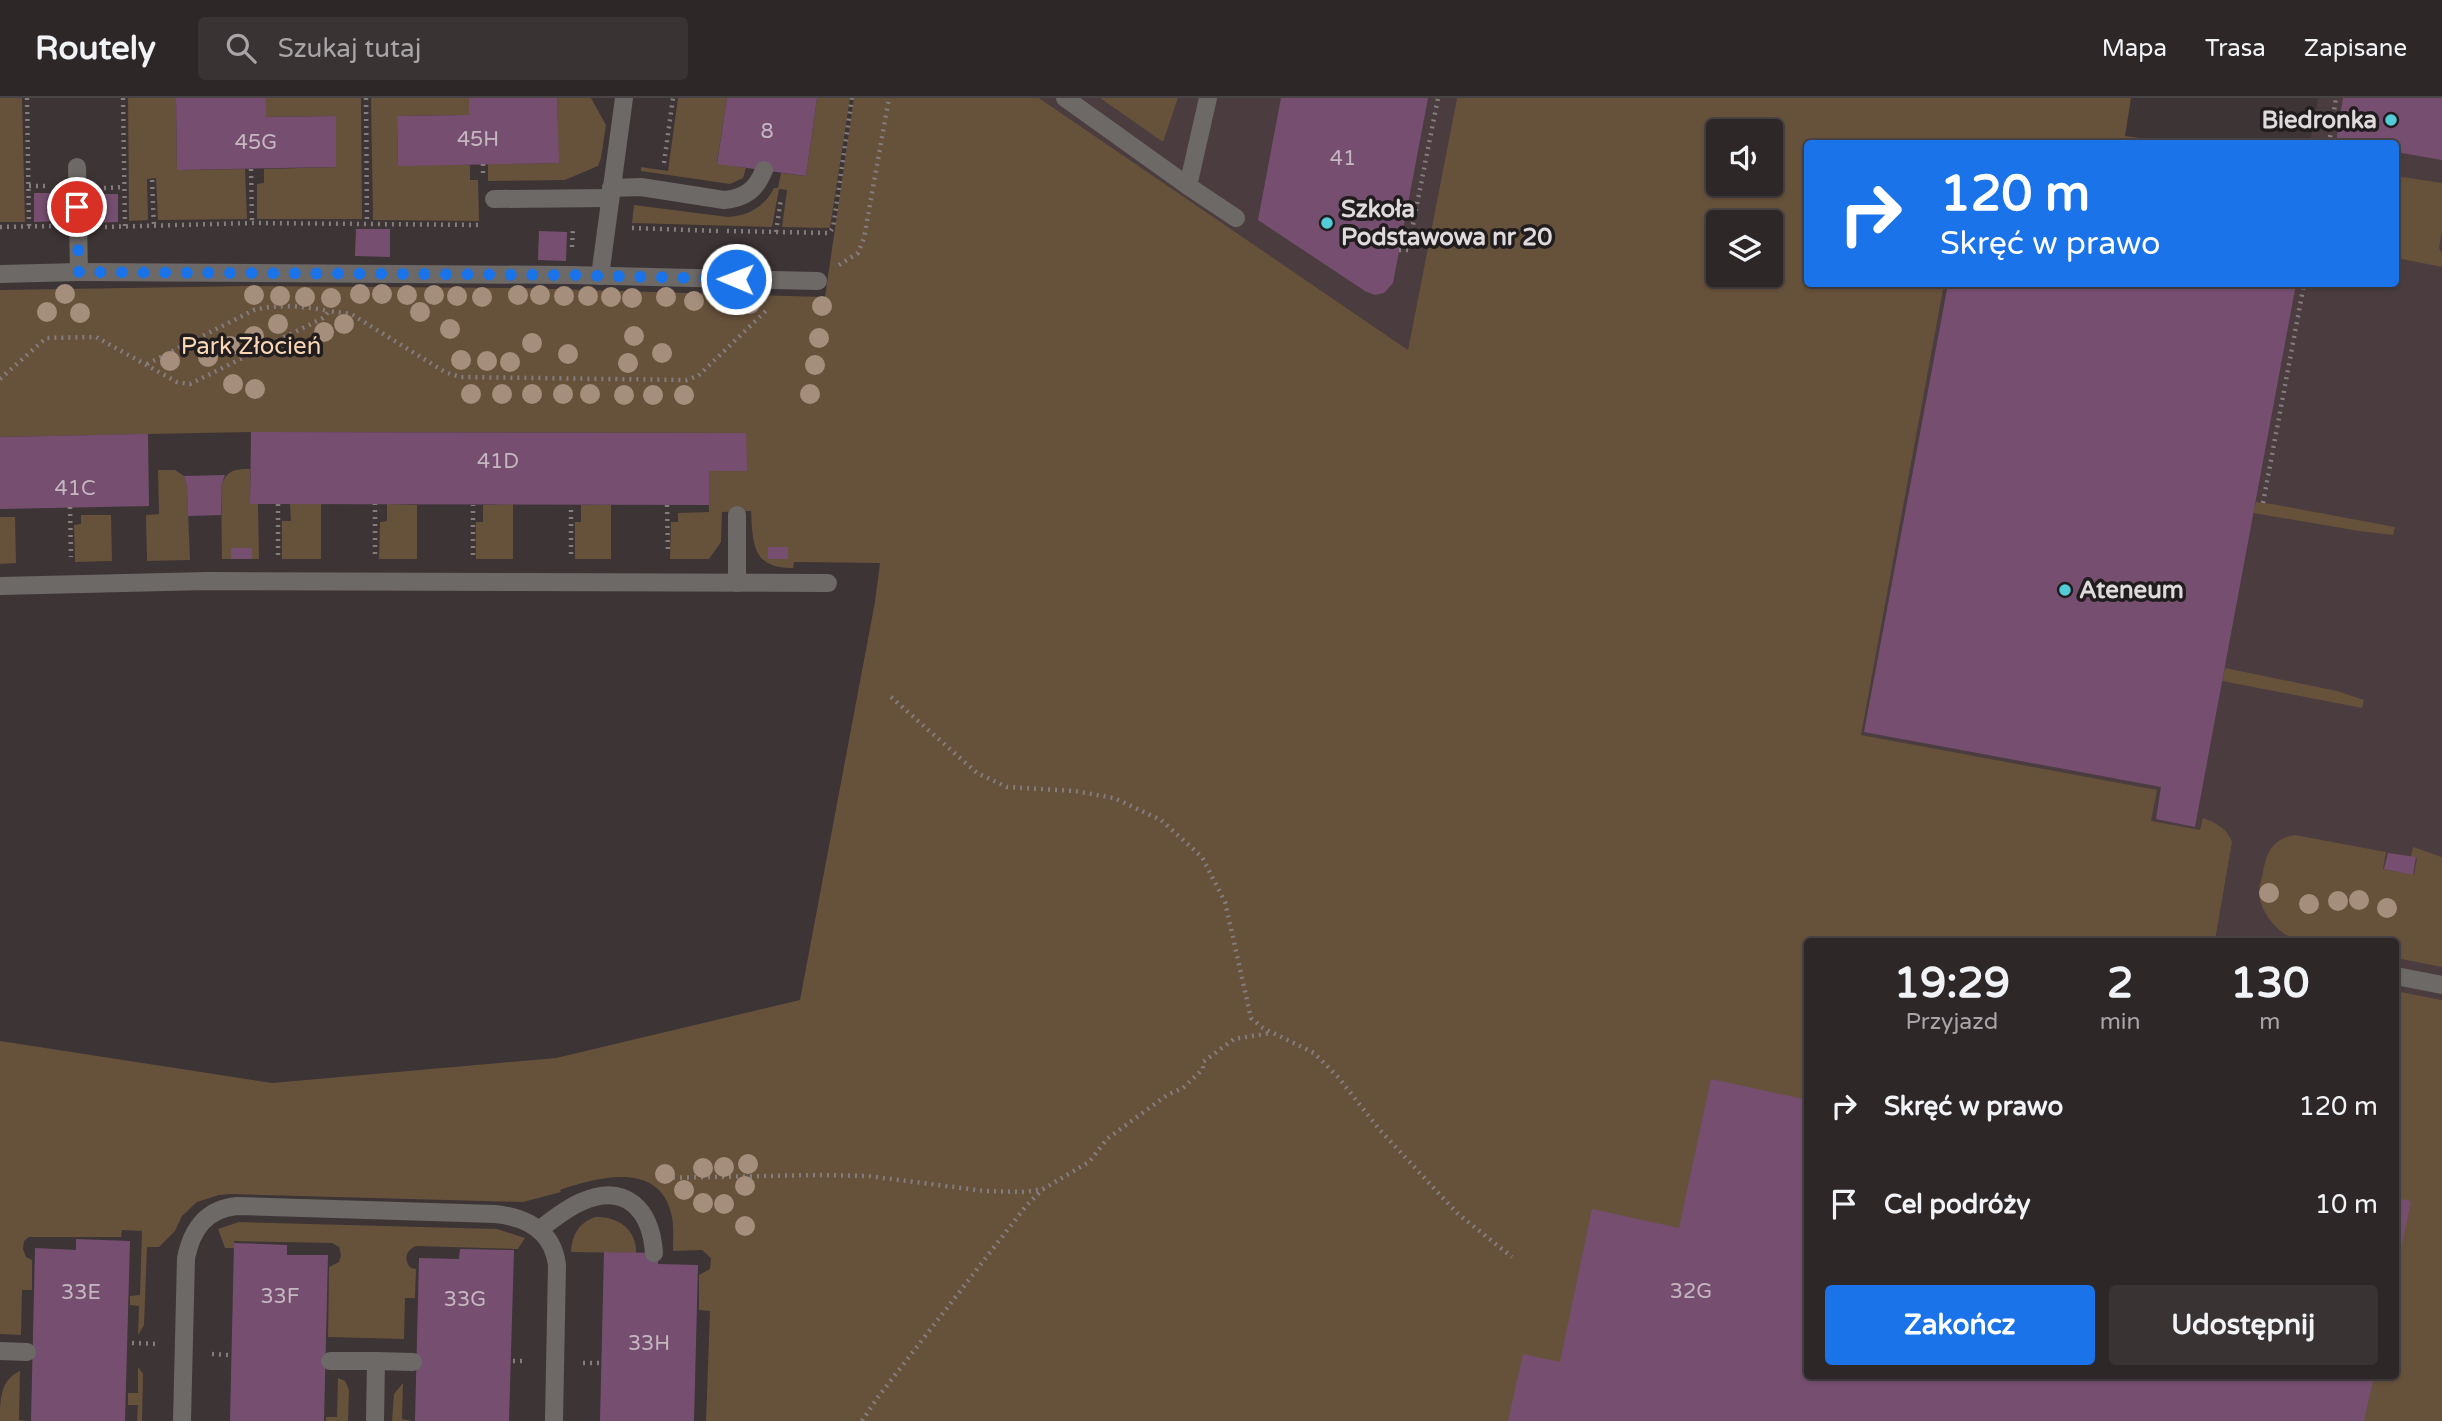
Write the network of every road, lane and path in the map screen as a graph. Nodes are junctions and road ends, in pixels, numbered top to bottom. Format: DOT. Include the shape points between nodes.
graph roads {
  1 [pos="27,98"];
  2 [pos="123,98"];
  3 [pos="366,98"];
  4 [pos="624,98"];
  5 [pos="673,98"];
  6 [pos="852,98"];
  7 [pos="889,98"];
  8 [pos="1066,98"];
  9 [pos="1208,98"];
  10 [pos="1438,98"];
  11 [pos="2336,98"];
  12 [pos="2330,140"];
  13 [pos="655,163"];
  14 [pos="77,167"];
  15 [pos="251,169"];
  16 [pos="764,170"];
  17 [pos="152,180"];
  18 [pos="29,186"];
  19 [pos="61,186"];
  20 [pos="1188,186"];
  21 [pos="783,191"];
  22 [pos="611,193"];
  23 [pos="494,198"];
  24 [pos="1236,218"];
  25 [pos="252,223"];
  26 [pos="367,223"];
  27 [pos="485,225"];
  28 [pos="29,226"];
  29 [pos="61,226"];
  30 [pos="125,226"];
  31 [pos="153,226"];
  32 [pos="560,226"];
  33 [pos="0,227"];
  34 [pos="102,227"];
  35 [pos="586,228"];
  36 [pos="776,232"];
  37 [pos="829,233"];
  38 [pos="1399,250"];
  39 [pos="79,272"];
  40 [pos="0,274"];
  41 [pos="600,275"];
  42 [pos="818,281"];
  43 [pos="2303,287"];
  44 [pos="771,302"];
  45 [pos="329,312"];
  46 [pos="146,364"];
  47 [pos="0,379"];
  48 [pos="2263,503"];
  49 [pos="278,504"];
  50 [pos="375,504"];
  51 [pos="473,505"];
  52 [pos="571,505"];
  53 [pos="667,505"];
  54 [pos="70,507"];
  55 [pos="737,515"];
  56 [pos="278,562"];
  57 [pos="374,562"];
  58 [pos="571,562"];
  59 [pos="668,562"];
  60 [pos="472,563"];
  61 [pos="72,565"];
  62 [pos="737,583"];
  63 [pos="828,583"];
  64 [pos="0,586"];
  65 [pos="891,698"];
  66 [pos="2399,977"];
  67 [pos="2442,985"];
  68 [pos="1272,1032"];
  69 [pos="659,1178"];
  70 [pos="1044,1189"];
  71 [pos="539,1230"];
  72 [pos="653,1253"];
  73 [pos="1512,1257"];
  74 [pos="132,1343"];
  75 [pos="169,1344"];
  76 [pos="0,1352"];
  77 [pos="27,1352"];
  78 [pos="330,1361"];
  79 [pos="376,1362"];
  80 [pos="413,1362"];
  81 [pos="181,1421"];
  82 [pos="375,1421"];
  83 [pos="554,1421"];
  84 [pos="862,1421"];
  1 -- 18 [label="path"];
  2 -- 30 [label="path"];
  3 -- 26 [label="path"];
  4 -- 22 [label="street"];
  5 -- 13 [label="path" via="664,164"];
  6 -- 37 [label="path"];
  7 -- 42 [label="path" via="864,238 858,253"];
  8 -- 20 [label="street"];
  9 -- 20 [label="street"];
  10 -- 38 [label="path" via="1408,250"];
  11 -- 12 [label="path"];
  14 -- 39 [label="street"];
  15 -- 25 [label="path"];
  16 -- 22 [label="street" via="759,183 738,199 641,187"];
  17 -- 31 [label="path"];
  18 -- 19 [label="path"];
  18 -- 28 [label="path"];
  20 -- 24 [label="street"];
  21 -- 36 [label="path"];
  22 -- 23 [label="street"];
  22 -- 41 [label="street"];
  25 -- 26 [label="path"];
  25 -- 31 [label="path"];
  26 -- 27 [label="path"];
  28 -- 29 [label="path"];
  28 -- 33 [label="path"];
  30 -- 31 [label="path"];
  30 -- 34 [label="path"];
  32 -- 35 [label="path"];
  39 -- 40 [label="street"];
  39 -- 41 [label="street"];
  41 -- 42 [label="street"];
  43 -- 48 [label="path"];
  44 -- 45 [label="path" via="764,315 692,379 451,375 351,314"];
  45 -- 46 [label="path" via="310,307 262,307"];
  45 -- 46 [label="path" via="190,384 177,382"];
  46 -- 47 [label="path" via="101,338 46,338"];
  49 -- 56 [label="path"];
  50 -- 57 [label="path"];
  51 -- 60 [label="path"];
  52 -- 58 [label="path"];
  53 -- 59 [label="path"];
  54 -- 61 [label="path"];
  55 -- 62 [label="street"];
  62 -- 63 [label="street"];
  62 -- 64 [label="street" via="206,581"];
  65 -- 68 [label="path" via="977,773 1007,788 1114,798 1161,820 1202,857 1225,902 1251,1018"];
  66 -- 67 [label="street"];
  68 -- 70 [label="path" via="1234,1039 1203,1062 1203,1069 1183,1088 1107,1139 1089,1162"];
  68 -- 73 [label="path" via="1314,1053 1457,1213"];
  69 -- 70 [label="path" via="818,1175 985,1191"];
  70 -- 84 [label="path" via="1026,1206"];
  71 -- 72 [label="street" via="583,1201 620,1198 636,1205 647,1218"];
  71 -- 81 [label="street" via="522,1219 495,1214 237,1206 215,1212 198,1226 186,1258"];
  71 -- 83 [label="street" via="552,1246 557,1265"];
  74 -- 75 [label="path"];
  76 -- 77 [label="street"];
  78 -- 79 [label="street"];
  79 -- 80 [label="street"];
  79 -- 82 [label="street"];
}
